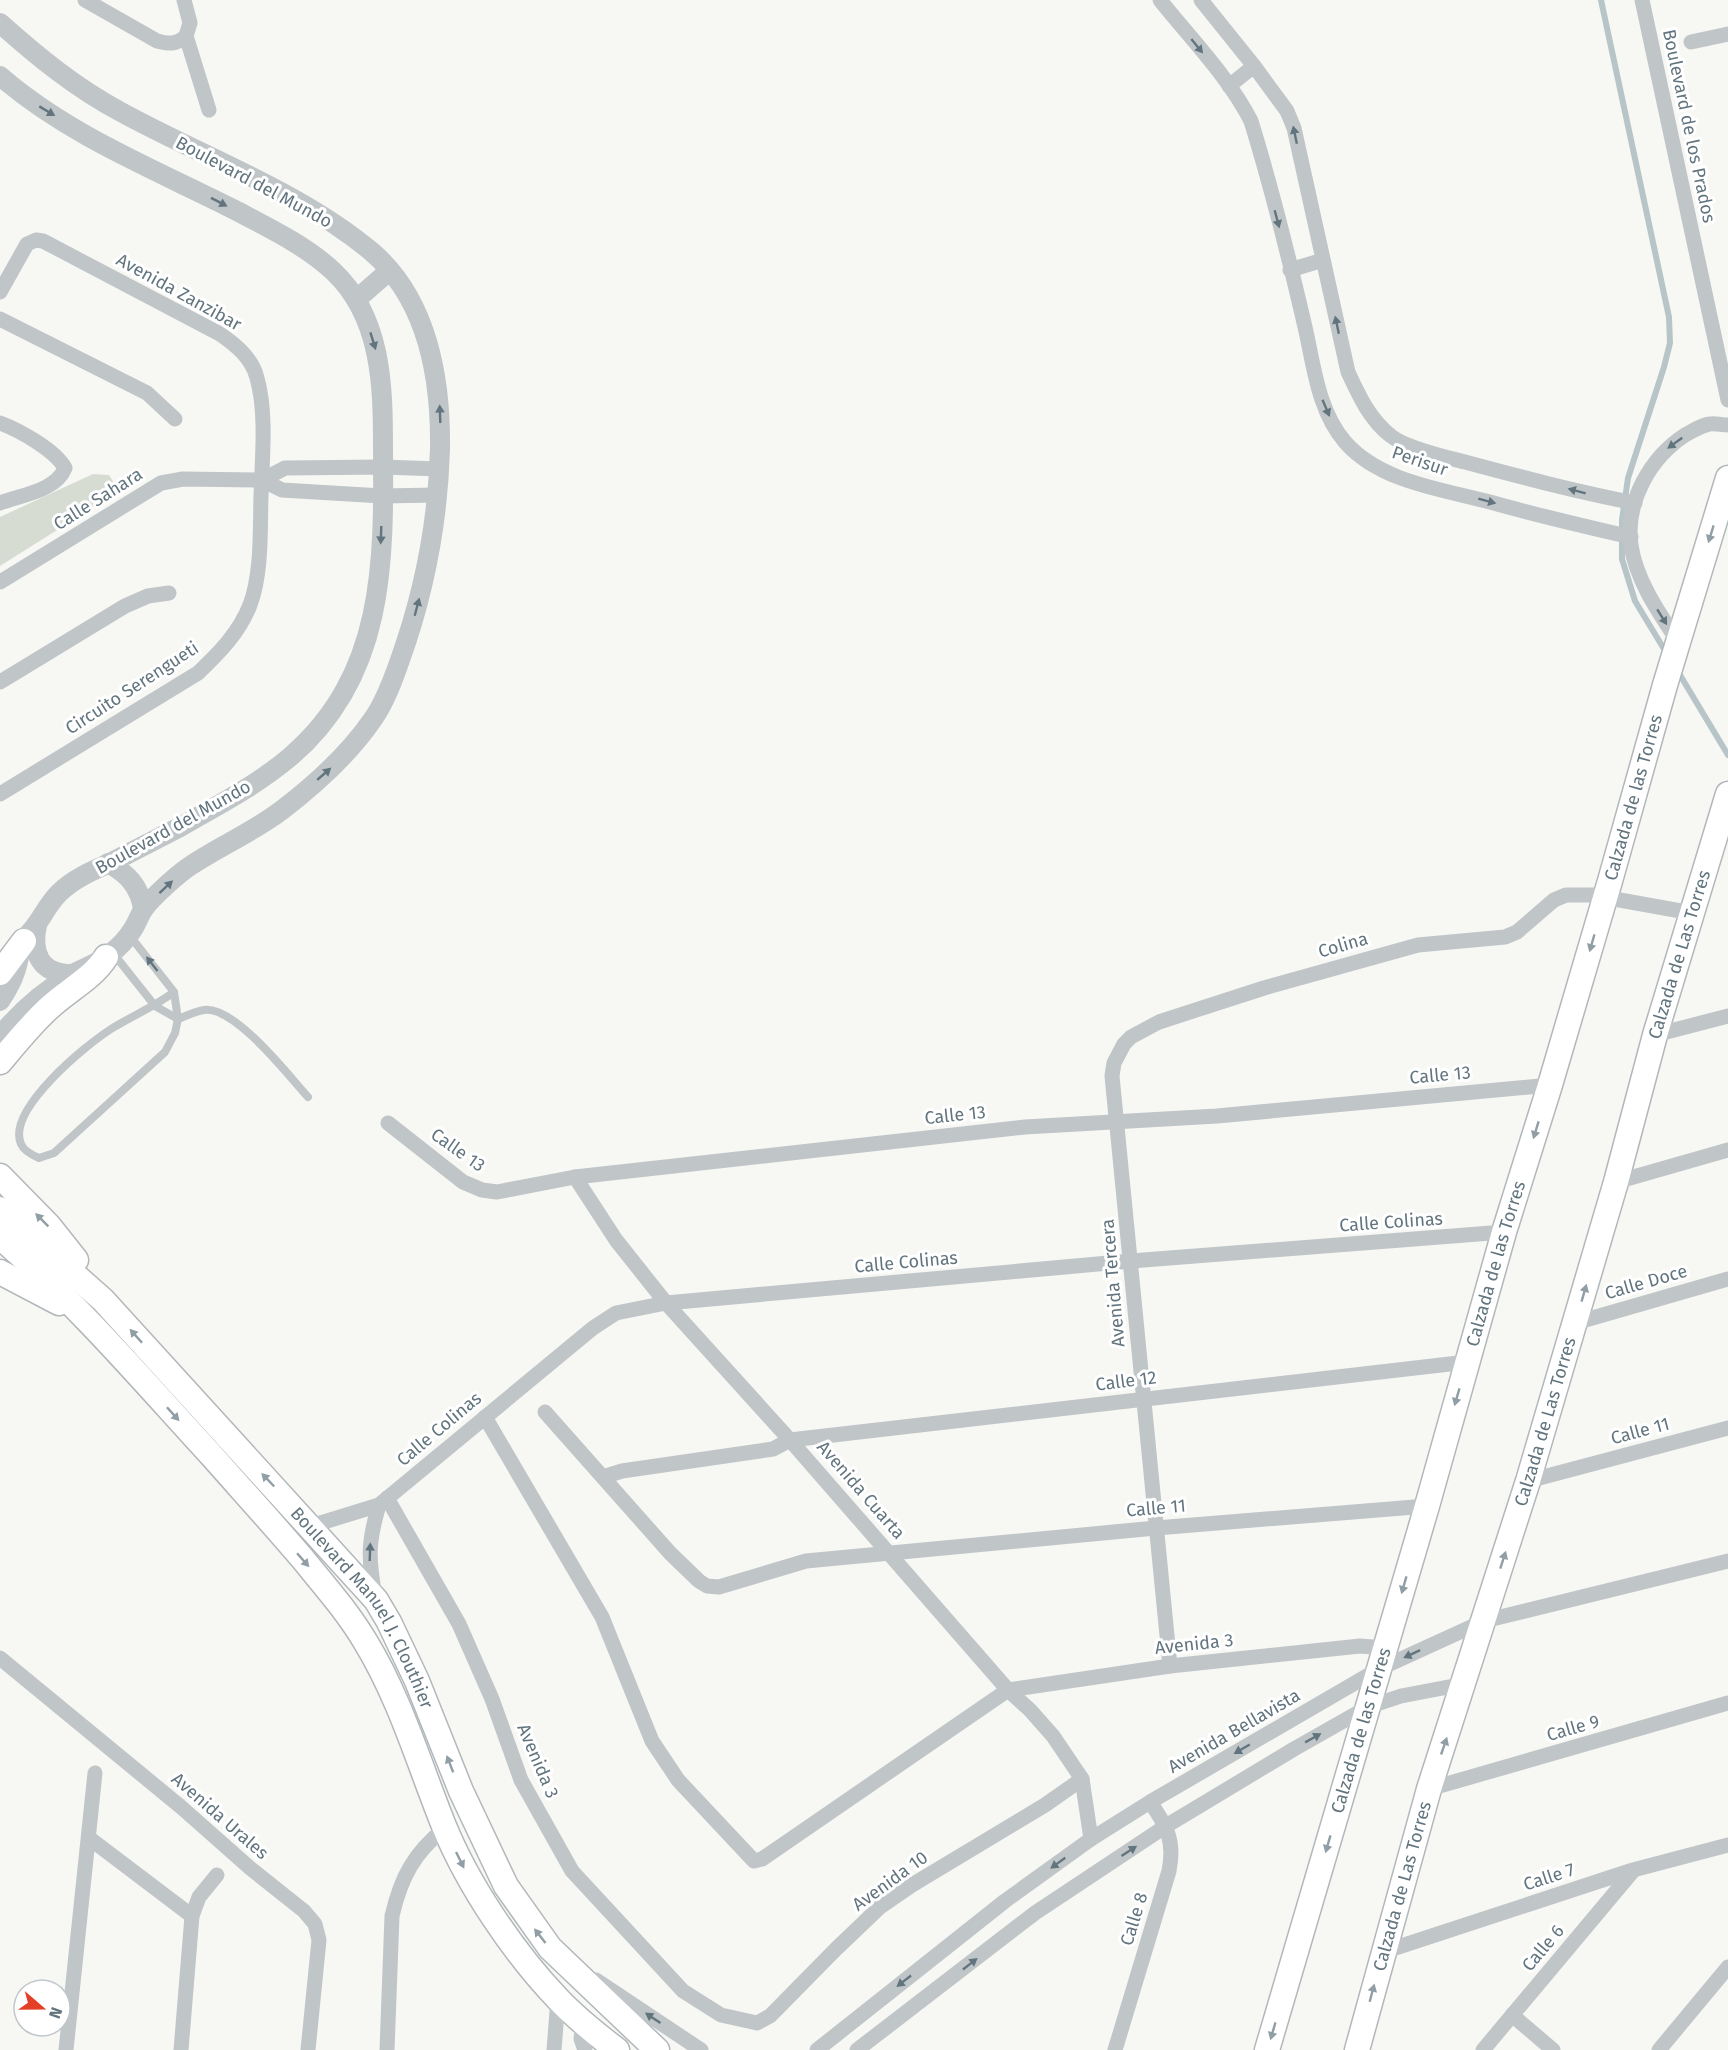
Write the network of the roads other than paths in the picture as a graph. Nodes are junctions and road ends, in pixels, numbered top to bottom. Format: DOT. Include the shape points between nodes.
graph roads {
  1 [pos="184,0"];
  2 [pos="1160,0"];
  3 [pos="1201,0"];
  4 [pos="1642,0"];
  5 [pos="89,1"];
  6 [pos="0,23"];
  7 [pos="1728,34"];
  8 [pos="186,36"];
  9 [pos="1691,42"];
  10 [pos="1254,66"];
  11 [pos="0,76"];
  12 [pos="1229,87"];
  13 [pos="209,110"];
  14 [pos="1323,260"];
  15 [pos="1290,270"];
  16 [pos="389,271"];
  17 [pos="0,292"];
  18 [pos="357,299"];
  19 [pos="0,320"];
  20 [pos="1728,400"];
  21 [pos="175,418"];
  22 [pos="0,423"];
  23 [pos="1728,425"];
  24 [pos="384,466"];
  25 [pos="319,468"];
  26 [pos="439,470"];
  27 [pos="1728,478"];
  28 [pos="262,480"];
  29 [pos="318,493"];
  30 [pos="437,495"];
  31 [pos="382,496"];
  32 [pos="0,503"];
  33 [pos="1635,503"];
  34 [pos="1631,537"];
  35 [pos="0,582"];
  36 [pos="170,592"];
  37 [pos="1679,643"];
  38 [pos="0,682"];
  39 [pos="0,794"];
  40 [pos="1727,795"];
  41 [pos="108,864"];
  42 [pos="1605,898"];
  43 [pos="143,908"];
  44 [pos="1692,913"];
  45 [pos="30,933"];
  46 [pos="129,935"];
  47 [pos="109,955"];
  48 [pos="0,973"];
  49 [pos="72,974"];
  50 [pos="174,992"];
  51 [pos="0,1001"];
  52 [pos="155,1006"];
  53 [pos="1728,1016"];
  54 [pos="178,1019"];
  55 [pos="1655,1035"];
  56 [pos="0,1036"];
  57 [pos="0,1062"];
  58 [pos="1112,1076"];
  59 [pos="1550,1085"];
  60 [pos="308,1097"];
  61 [pos="1116,1121"];
  62 [pos="388,1123"];
  63 [pos="1728,1150"];
  64 [pos="0,1176"];
  65 [pos="575,1177"];
  66 [pos="1616,1182"];
  67 [pos="0,1209"];
  68 [pos="1504,1233"];
  69 [pos="0,1238"];
  70 [pos="1131,1261"];
  71 [pos="0,1272"];
  72 [pos="1728,1279"];
  73 [pos="103,1300"];
  74 [pos="666,1303"];
  75 [pos="78,1313"];
  76 [pos="1575,1323"];
  77 [pos="1467,1362"];
  78 [pos="1143,1399"];
  79 [pos="545,1412"];
  80 [pos="485,1417"];
  81 [pos="1728,1428"];
  82 [pos="790,1440"];
  83 [pos="603,1477"];
  84 [pos="1528,1481"];
  85 [pos="383,1501"];
  86 [pos="1427,1506"];
  87 [pos="311,1526"];
  88 [pos="1156,1528"];
  89 [pos="889,1552"];
  90 [pos="1728,1561"];
  91 [pos="376,1600"];
  92 [pos="1484,1621"];
  93 [pos="0,1658"];
  94 [pos="1382,1658"];
  95 [pos="1170,1666"];
  96 [pos="1464,1684"];
  97 [pos="1008,1690"];
  98 [pos="1728,1703"];
  99 [pos="1368,1707"];
  100 [pos="95,1773"];
  101 [pos="1082,1779"];
  102 [pos="1429,1789"];
  103 [pos="1150,1802"];
  104 [pos="1166,1826"];
  105 [pos="445,1828"];
  106 [pos="89,1838"];
  107 [pos="1091,1839"];
  108 [pos="1728,1845"];
  109 [pos="1633,1870"];
  110 [pos="217,1875"];
  111 [pos="192,1916"];
  112 [pos="1383,1952"];
  113 [pos="561,1957"];
  114 [pos="1728,1966"];
  115 [pos="558,1999"];
  116 [pos="1512,2015"];
  117 [pos="735,2019"];
  118 [pos="583,2023"];
  119 [pos="66,2050"];
  120 [pos="181,2050"];
  121 [pos="308,2050"];
  122 [pos="387,2050"];
  123 [pos="554,2050"];
  124 [pos="585,2050"];
  125 [pos="617,2050"];
  126 [pos="657,2050"];
  127 [pos="701,2050"];
  128 [pos="817,2050"];
  129 [pos="857,2050"];
  130 [pos="1115,2050"];
  131 [pos="1268,2050"];
  132 [pos="1357,2050"];
  133 [pos="1483,2050"];
  134 [pos="1553,2050"];
  135 [pos="1659,2050"];
  1 -- 8 [label="street" via="190,23"];
  2 -- 12 [label="street, Perisur, one-way"];
  3 -- 10 [label="street, Perisur"];
  4 -- 20 [label="street, Boulevard de los Prados"];
  5 -- 8 [label="street" via="157,41 176,43"];
  6 -- 16 [label="street, Boulevard del Mundo" via="68,81 120,112 277,191 372,253"];
  7 -- 9 [label="street"];
  8 -- 13 [label="street"];
  10 -- 12 [label="street"];
  14 -- 10 [label="street, Perisur, one-way" via="1294,128 1287,111"];
  11 -- 18 [label="street, Boulevard del Mundo, one-way" via="34,104 118,153 265,226 308,252 333,271"];
  12 -- 15 [label="street, Perisur, one-way" via="1251,121"];
  14 -- 15 [label="street"];
  33 -- 14 [label="street, Perisur, one-way" via="1450,458 1393,438 1374,421 1348,372"];
  15 -- 34 [label="street, Perisur, one-way" via="1319,392 1345,442 1368,462 1392,475 1429,486"];
  16 -- 18 [label="street"];
  26 -- 16 [label="street, Boulevard del Mundo, one-way" via="440,411 434,366 424,332"];
  17 -- 28 [label="street, Avenida Zanzibar" via="27,244 43,241 237,346 251,363 261,396"];
  18 -- 24 [label="street, Boulevard del Mundo, one-way" via="378,356"];
  19 -- 21 [label="street" via="147,393"];
  22 -- 32 [label="street" via="54,455 65,468 54,484"];
  23 -- 33 [label="street, one-way" via="1699,427 1664,450 1642,483"];
  24 -- 25 [label="street"];
  24 -- 26 [label="street"];
  24 -- 31 [label="street, Boulevard del Mundo"];
  25 -- 28 [label="street" via="285,468"];
  25 -- 29 [label="street" via="315,480"];
  26 -- 30 [label="street, Boulevard del Mundo"];
  27 -- 37 [label="main road, Calzada de las Torres, one-way"];
  28 -- 29 [label="street" via="282,490"];
  28 -- 35 [label="street, Calle Sahara" via="183,479 161,483"];
  28 -- 39 [label="street, Circuito Serengueti" via="259,549 250,604 239,628 222,650 198,673"];
  29 -- 31 [label="street"];
  30 -- 31 [label="street"];
  43 -- 30 [label="street, Boulevard del Mundo, one-way" via="189,867 282,810 331,768 375,717 394,679 418,608"];
  31 -- 41 [label="street, Boulevard del Mundo, one-way" via="380,577 372,621 352,679 329,717 291,756 245,790"];
  33 -- 34 [label="street"];
  34 -- 37 [label="street, one-way" via="1641,576"];
  36 -- 38 [label="street" via="125,606"];
  37 -- 42 [label="main road, Calzada de las Torres"];
  40 -- 44 [label="main road, Calzada de Las Torres"];
  41 -- 43 [label="street" via="133,882"];
  41 -- 45 [label="street, Boulevard del Mundo" via="60,892"];
  42 -- 44 [label="street, Colina"];
  42 -- 58 [label="street, Colina" via="1566,895 1554,900 1517,932 1505,936 1418,945 1159,1022 1131,1037 1118,1053"];
  42 -- 59 [label="main road, Calzada de las Torres, one-way"];
  43 -- 46 [label="street, Boulevard del Mundo"];
  44 -- 55 [label="main road, Calzada de Las Torres"];
  45 -- 48 [label="main road"];
  45 -- 49 [label="street" via="41,963 60,974"];
  45 -- 51 [label="street, Boulevard del Mundo"];
  46 -- 47 [label="street, Boulevard del Mundo"];
  50 -- 46 [label="lane, one-way"];
  47 -- 49 [label="street, Boulevard del Mundo"];
  47 -- 52 [label="lane"];
  47 -- 57 [label="main road" via="100,968 39,1018"];
  49 -- 56 [label="street, Boulevard del Mundo" via="33,1002"];
  50 -- 52 [label="lane"];
  50 -- 54 [label="lane"];
  52 -- 54 [label="lane"];
  52 -- 54 [label="lane" via="112,1029 48,1084 21,1123 21,1144 26,1150 39,1158 46,1157 69,1139 165,1052"];
  53 -- 55 [label="street"];
  54 -- 60 [label="lane" via="205,1010 222,1013 246,1030"];
  55 -- 66 [label="main road, Calzada de Las Torres"];
  58 -- 61 [label="street, Avenida Tercera"];
  59 -- 61 [label="street, Calle 13" via="1217,1116"];
  59 -- 68 [label="main road, Calzada de las Torres, one-way"];
  61 -- 65 [label="street, Calle 13" via="1025,1127"];
  61 -- 70 [label="street, Avenida Tercera"];
  62 -- 65 [label="street, Calle 13" via="463,1182 482,1190 496,1192"];
  63 -- 66 [label="street"];
  73 -- 64 [label="main road, one-way" via="90,1277 55,1234"];
  65 -- 74 [label="street, Avenida Cuarta" via="616,1240"];
  76 -- 66 [label="main road, Calzada de Las Torres, one-way"];
  67 -- 73 [label="main road, Boulevard Manuel J. Clouthier"];
  68 -- 70 [label="street, Calle Colinas"];
  68 -- 77 [label="main road, Calzada de las Torres"];
  69 -- 75 [label="main road, Boulevard Manuel J. Clouthier"];
  70 -- 74 [label="street, Calle Colinas"];
  70 -- 78 [label="street, Avenida Tercera"];
  71 -- 75 [label="main road"];
  72 -- 76 [label="street, Calle Doce"];
  87 -- 73 [label="main road, Boulevard Manuel J. Clouthier, one-way"];
  74 -- 80 [label="street, Calle Colinas" via="616,1313"];
  74 -- 82 [label="street, Avenida Cuarta"];
  75 -- 105 [label="main road, Boulevard Manuel J. Clouthier, one-way" via="262,1512 353,1622 389,1687"];
  76 -- 84 [label="main road, Calzada de Las Torres"];
  77 -- 78 [label="street, Calle 12"];
  77 -- 86 [label="main road, Calzada de las Torres, one-way"];
  78 -- 82 [label="street, Calle 12"];
  78 -- 88 [label="street, Avenida Tercera"];
  79 -- 83 [label="street"];
  80 -- 85 [label="street, Calle Colinas"];
  80 -- 97 [label="street" via="602,1617 652,1741 678,1780 754,1861"];
  81 -- 84 [label="street, Calle 11"];
  82 -- 83 [label="street, Calle 12" via="773,1449"];
  82 -- 89 [label="street, Avenida Cuarta"];
  83 -- 89 [label="street, Calle 11" via="670,1553 707,1586 718,1587 806,1561"];
  92 -- 84 [label="main road, Calzada de Las Torres, one-way"];
  85 -- 87 [label="street, Calle Colinas"];
  91 -- 85 [label="street, one-way" via="370,1565 371,1534"];
  85 -- 117 [label="street, Avenida 3" via="459,1624 521,1780 572,1871 683,1991 721,2015"];
  86 -- 88 [label="street, Calle 11"];
  86 -- 94 [label="main road, Calzada de las Torres, one-way"];
  87 -- 91 [label="main road, Boulevard Manuel J. Clouthier"];
  88 -- 89 [label="street, Calle 11"];
  88 -- 95 [label="street, Avenida Tercera"];
  89 -- 97 [label="street, Avenida Cuarta"];
  90 -- 92 [label="street, Avenida Bellavista"];
  113 -- 91 [label="main road, Boulevard Manuel J. Clouthier, one-way" via="531,1924 502,1877 460,1791 417,1681"];
  92 -- 94 [label="street, Avenida Bellavista, one-way"];
  92 -- 96 [label="main road, Calzada de Las Torres"];
  93 -- 121 [label="street, Avenida Urales" via="310,1917 319,1941"];
  94 -- 95 [label="street, Avenida 3" via="1360,1646"];
  94 -- 99 [label="main road, Calzada de las Torres"];
  94 -- 103 [label="street, Avenida Bellavista, one-way"];
  95 -- 97 [label="street, Avenida 3"];
  96 -- 99 [label="street" via="1401,1696"];
  102 -- 96 [label="main road, Calzada de Las Torres, one-way"];
  97 -- 101 [label="street, Avenida Cuarta" via="1053,1736"];
  98 -- 102 [label="street, Calle 9"];
  104 -- 99 [label="street, one-way"];
  99 -- 131 [label="main road, Calzada de las Torres, one-way"];
  100 -- 106 [label="street"];
  101 -- 107 [label="street, Avenida Cuarta"];
  101 -- 117 [label="street, Avenida 10" via="880,1907 770,2016 757,2023"];
  102 -- 112 [label="main road, Calzada de Las Torres"];
  103 -- 104 [label="street, Calle 8"];
  103 -- 107 [label="street, Avenida Bellavista"];
  129 -- 104 [label="street, one-way" via="1035,1914"];
  104 -- 130 [label="street, Calle 8" via="1172,1856 1169,1871"];
  105 -- 115 [label="main road, Boulevard Manuel J. Clouthier, one-way" via="485,1904"];
  105 -- 122 [label="street" via="424,1845 400,1886 392,1916"];
  106 -- 111 [label="street"];
  106 -- 119 [label="street"];
  107 -- 128 [label="street, Avenida Bellavista, one-way" via="1005,1901"];
  108 -- 109 [label="street, Calle 7"];
  109 -- 112 [label="street, Calle 7"];
  109 -- 116 [label="street, Calle 6"];
  110 -- 111 [label="street" via="199,1897"];
  111 -- 120 [label="street"];
  132 -- 112 [label="main road, Calzada de Las Torres, one-way"];
  113 -- 126 [label="main road, Boulevard Manuel J. Clouthier"];
  127 -- 113 [label="street, one-way"];
  114 -- 135 [label="street"];
  115 -- 118 [label="main road, Boulevard Manuel J. Clouthier"];
  115 -- 123 [label="street"];
  116 -- 133 [label="street, Calle 6"];
  116 -- 134 [label="street"];
  118 -- 124 [label="street" via="581,2039"];
  118 -- 125 [label="main road, Boulevard Manuel J. Clouthier"];
}
